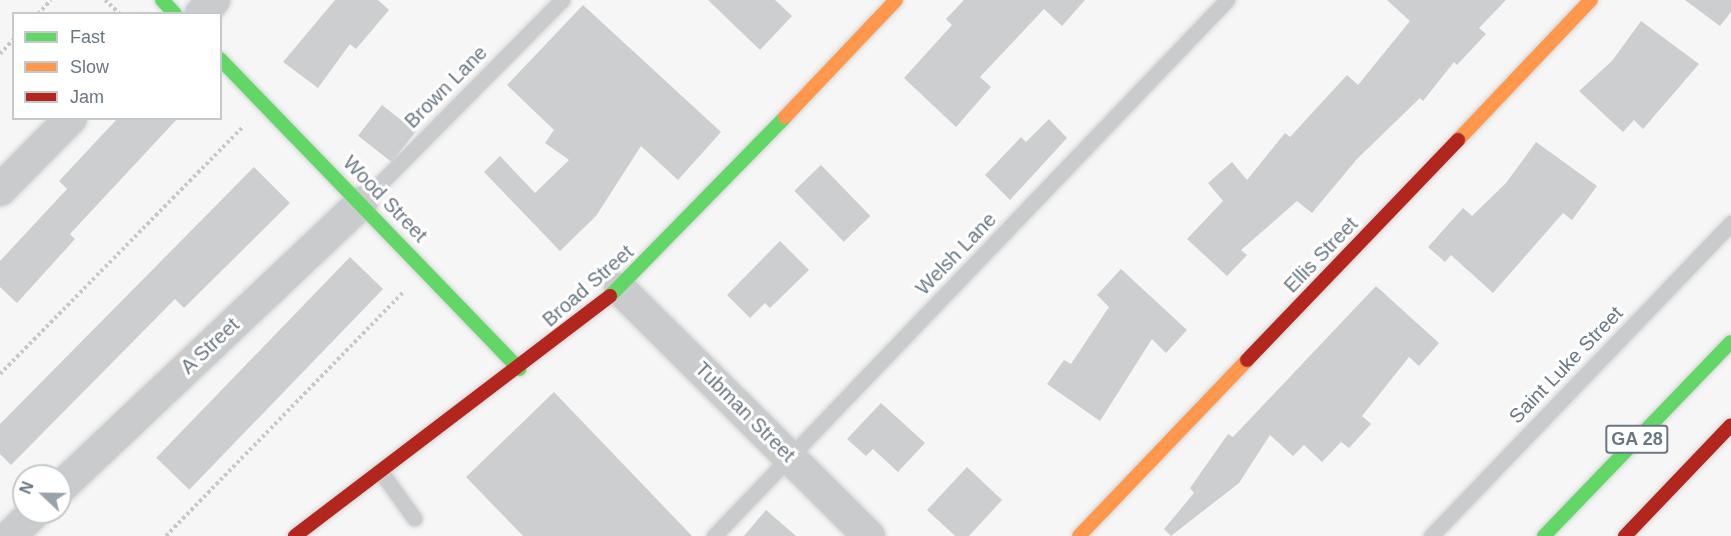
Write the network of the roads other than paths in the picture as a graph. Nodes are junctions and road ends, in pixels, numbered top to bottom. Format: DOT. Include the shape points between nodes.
graph roads {
  1 [pos="214,0"];
  2 [pos="562,0"];
  3 [pos="896,0"];
  4 [pos="1227,0"];
  5 [pos="1591,0"];
  6 [pos="176,10"];
  7 [pos="222,61"];
  8 [pos="69,120"];
  9 [pos="0,190"];
  10 [pos="361,203"];
  11 [pos="1731,223"];
  12 [pos="620,289"];
  13 [pos="1731,340"];
  14 [pos="519,369"];
  15 [pos="1731,425"];
  16 [pos="1731,441"];
  17 [pos="791,457"];
  18 [pos="381,472"];
  19 [pos="72,477"];
  20 [pos="1658,502"];
  21 [pos="414,518"];
  22 [pos="22,524"];
  23 [pos="10,536"];
  24 [pos="295,536"];
  25 [pos="714,536"];
  26 [pos="869,536"];
  27 [pos="1079,536"];
  28 [pos="1431,536"];
  29 [pos="1544,536"];
  30 [pos="1625,536"];
  1 -- 6 [label="street"];
  2 -- 10 [label="lane, Brown Lane"];
  3 -- 12 [label="main road, Broad Street"];
  4 -- 17 [label="lane, Welsh Lane"];
  5 -- 27 [label="main road, Ellis Street"];
  7 -- 10 [label="main road, Wood Street"];
  8 -- 9 [label="street"];
  10 -- 14 [label="main road, Wood Street"];
  10 -- 19 [label="street, A Street"];
  11 -- 28 [label="lane, Saint Luke Street"];
  12 -- 14 [label="main road, Broad Street"];
  12 -- 17 [label="street, Tubman Street"];
  13 -- 29 [label="main road, GA 28"];
  14 -- 18 [label="main road, Broad Street"];
  15 -- 20 [label="main road, GA 28"];
  16 -- 20 [label="main road"];
  17 -- 25 [label="lane, Welsh Lane"];
  17 -- 26 [label="street, Tubman Street"];
  18 -- 21 [label="lane"];
  18 -- 24 [label="main road, Broad Street"];
  20 -- 30 [label="main road, GA 28"];
  22 -- 23 [label="street"];
}
